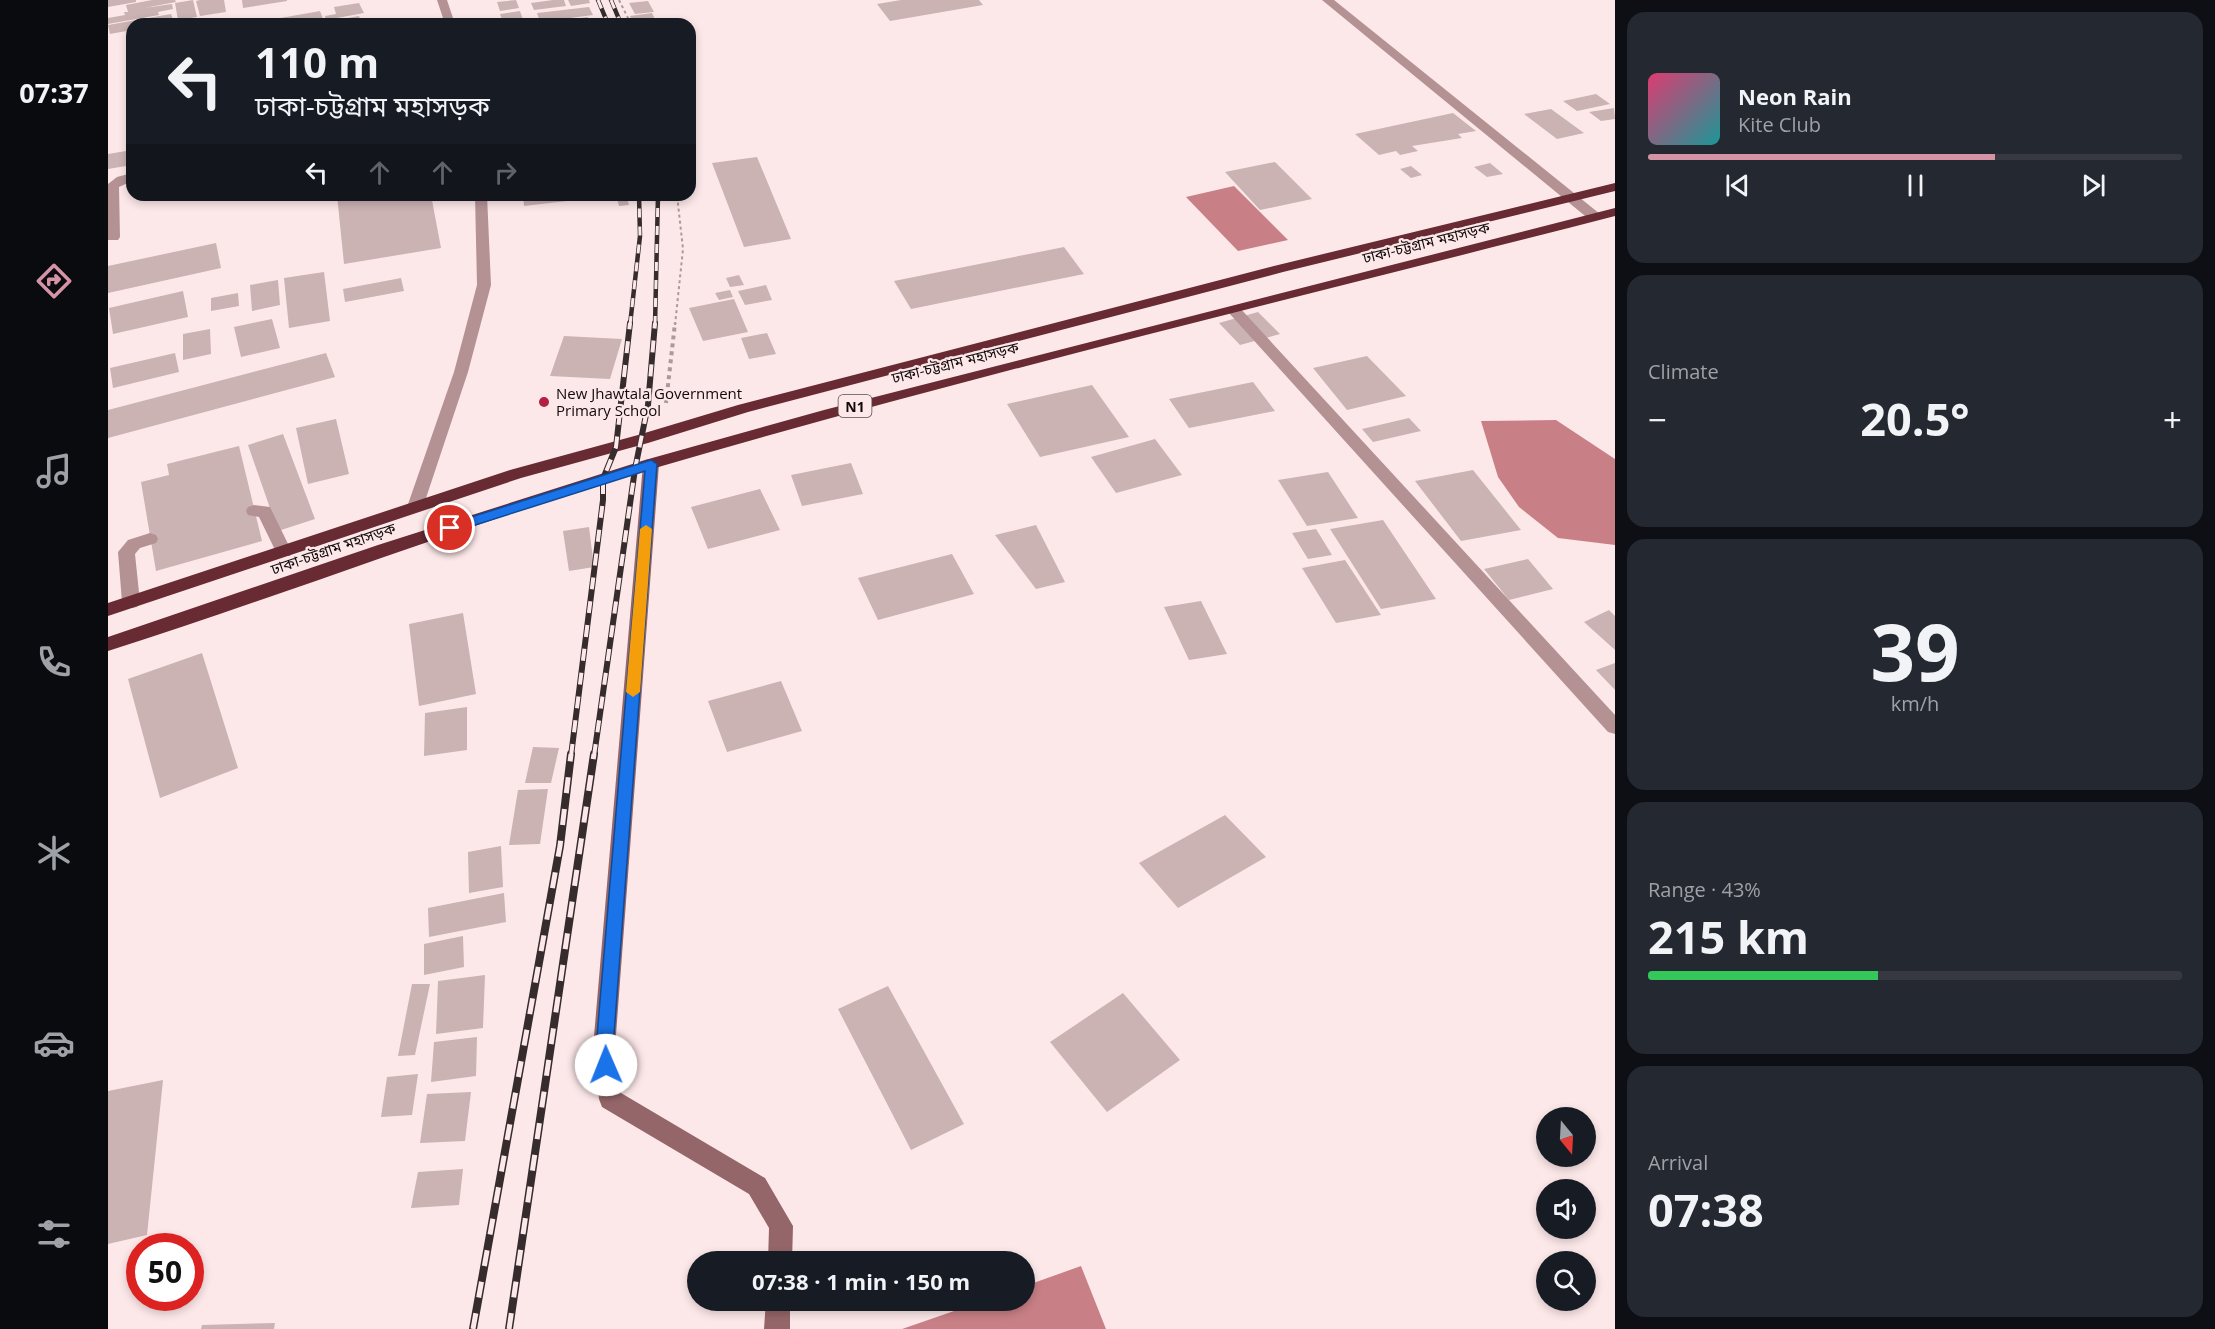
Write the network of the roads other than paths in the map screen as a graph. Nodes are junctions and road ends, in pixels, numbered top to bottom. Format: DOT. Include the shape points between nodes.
graph roads {
  1 [pos="442,0"];
  2 [pos="1327,0"];
  3 [pos="448,18"];
  4 [pos="126,179"];
  5 [pos="1615,187"];
  6 [pos="1570,197"];
  7 [pos="481,201"];
  8 [pos="1615,212"];
  9 [pos="1594,217"];
  10 [pos="113,237"];
  11 [pos="1234,310"];
  12 [pos="651,464"];
  13 [pos="415,507"];
  14 [pos="254,511"];
  15 [pos="150,539"];
  16 [pos="284,552"];
  17 [pos="130,602"];
  18 [pos="108,610"];
  19 [pos="108,644"];
  20 [pos="1615,727"];
  21 [pos="780,1251"];
  22 [pos="778,1311"];
  23 [pos="777,1329"];
  1 -- 3 [label="street"];
  2 -- 6 [label="street"];
  4 -- 10 [label="street" via="113,186"];
  5 -- 6 [label="highway, ঢাকা-চট্টগ্রাম মহাসড়ক / N1"];
  6 -- 9 [label="street"];
  6 -- 13 [label="highway, ঢাকা-চট্টগ্রাম মহাসড়ক / N1" via="948,353 663,432"];
  7 -- 13 [label="street" via="484,285 461,372"];
  8 -- 9 [label="highway, ঢাকা-চট্টগ্রাম মহাসড়ক / N1"];
  9 -- 11 [label="highway, ঢাকা-চট্টগ্রাম মহাসড়ক / N1"];
  11 -- 12 [label="highway, ঢাকা-চট্টগ্রাম মহাসড়ক / N1" via="829,413"];
  11 -- 20 [label="street"];
  12 -- 19 [label="highway, ঢাকা-চট্টগ্রাম মহাসড়ক / N1" via="384,549"];
  12 -- 21 [label="main road" via="604,1048 610,1099 757,1186 781,1226"];
  13 -- 16 [label="highway, ঢাকা-চট্টগ্রাম মহাসড়ক / N1"];
  14 -- 16 [label="street" via="264,511 269,517"];
  15 -- 17 [label="street" via="134,544 126,552"];
  16 -- 17 [label="highway, ঢাকা-চট্টগ্রাম মহাসড়ক / N1"];
  17 -- 18 [label="highway, ঢাকা-চট্টগ্রাম মহাসড়ক / N1"];
  22 -- 23 [label="main road"];
}
